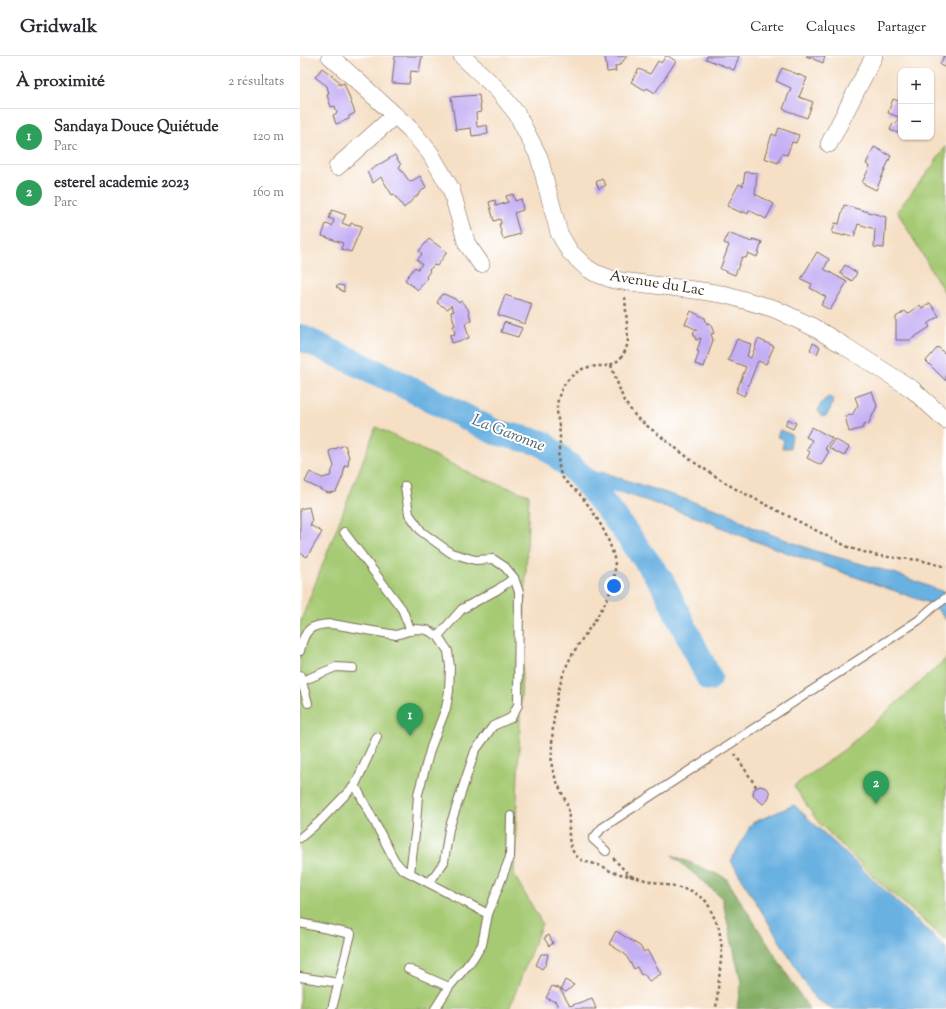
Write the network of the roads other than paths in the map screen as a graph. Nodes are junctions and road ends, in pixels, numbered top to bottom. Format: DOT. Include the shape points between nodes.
graph roads {
  1 [pos="330,56"];
  2 [pos="462,56"];
  3 [pos="874,56"];
  4 [pos="395,115"];
  5 [pos="829,144"];
  6 [pos="337,167"];
  7 [pos="481,264"];
  8 [pos="946,420"];
  9 [pos="406,486"];
  10 [pos="344,532"];
  11 [pos="514,578"];
  12 [pos="946,598"];
  13 [pos="411,631"];
  14 [pos="438,636"];
  15 [pos="300,651"];
  16 [pos="353,668"];
  17 [pos="301,678"];
  18 [pos="308,703"];
  19 [pos="378,737"];
  20 [pos="356,785"];
  21 [pos="511,816"];
  22 [pos="300,838"];
  23 [pos="606,851"];
  24 [pos="410,873"];
  25 [pos="429,882"];
  26 [pos="488,914"];
  27 [pos="300,923"];
  28 [pos="408,968"];
  29 [pos="300,977"];
  30 [pos="339,983"];
  31 [pos="449,987"];
  32 [pos="332,1009"];
  33 [pos="435,1009"];
  1 -- 4 [label="street"];
  2 -- 8 [label="street, Avenue du Lac" via="498,89 517,114 539,158 559,233 578,261 604,277 721,294 775,309 813,327 912,389"];
  3 -- 5 [label="street"];
  4 -- 6 [label="street"];
  4 -- 7 [label="street" via="430,153 451,189 467,244"];
  9 -- 11 [label="lane" via="409,514 422,532 451,553 475,560 493,559 505,567"];
  10 -- 13 [label="lane" via="402,609"];
  11 -- 14 [label="lane" via="462,609"];
  11 -- 25 [label="lane" via="519,592 518,705 511,718 493,726 475,751 449,829 444,862"];
  12 -- 23 [label="lane" via="919,620 602,828 593,840"];
  13 -- 14 [label="lane" via="427,630"];
  13 -- 15 [label="lane" via="396,635 332,624 316,625 308,630 302,640"];
  14 -- 24 [label="lane" via="448,651 449,691 446,708 431,747 418,794"];
  16 -- 17 [label="lane" via="336,667"];
  17 -- 18 [label="lane"];
  19 -- 20 [label="lane"];
  20 -- 22 [label="lane"];
  20 -- 24 [label="lane" via="395,861"];
  21 -- 26 [label="lane" via="510,857"];
  24 -- 25 [label="lane"];
  25 -- 26 [label="lane"];
  26 -- 31 [label="lane" via="482,945"];
  27 -- 30 [label="lane" via="352,934"];
  28 -- 31 [label="lane"];
  29 -- 30 [label="lane"];
  30 -- 32 [label="lane"];
  31 -- 33 [label="lane"];
}
